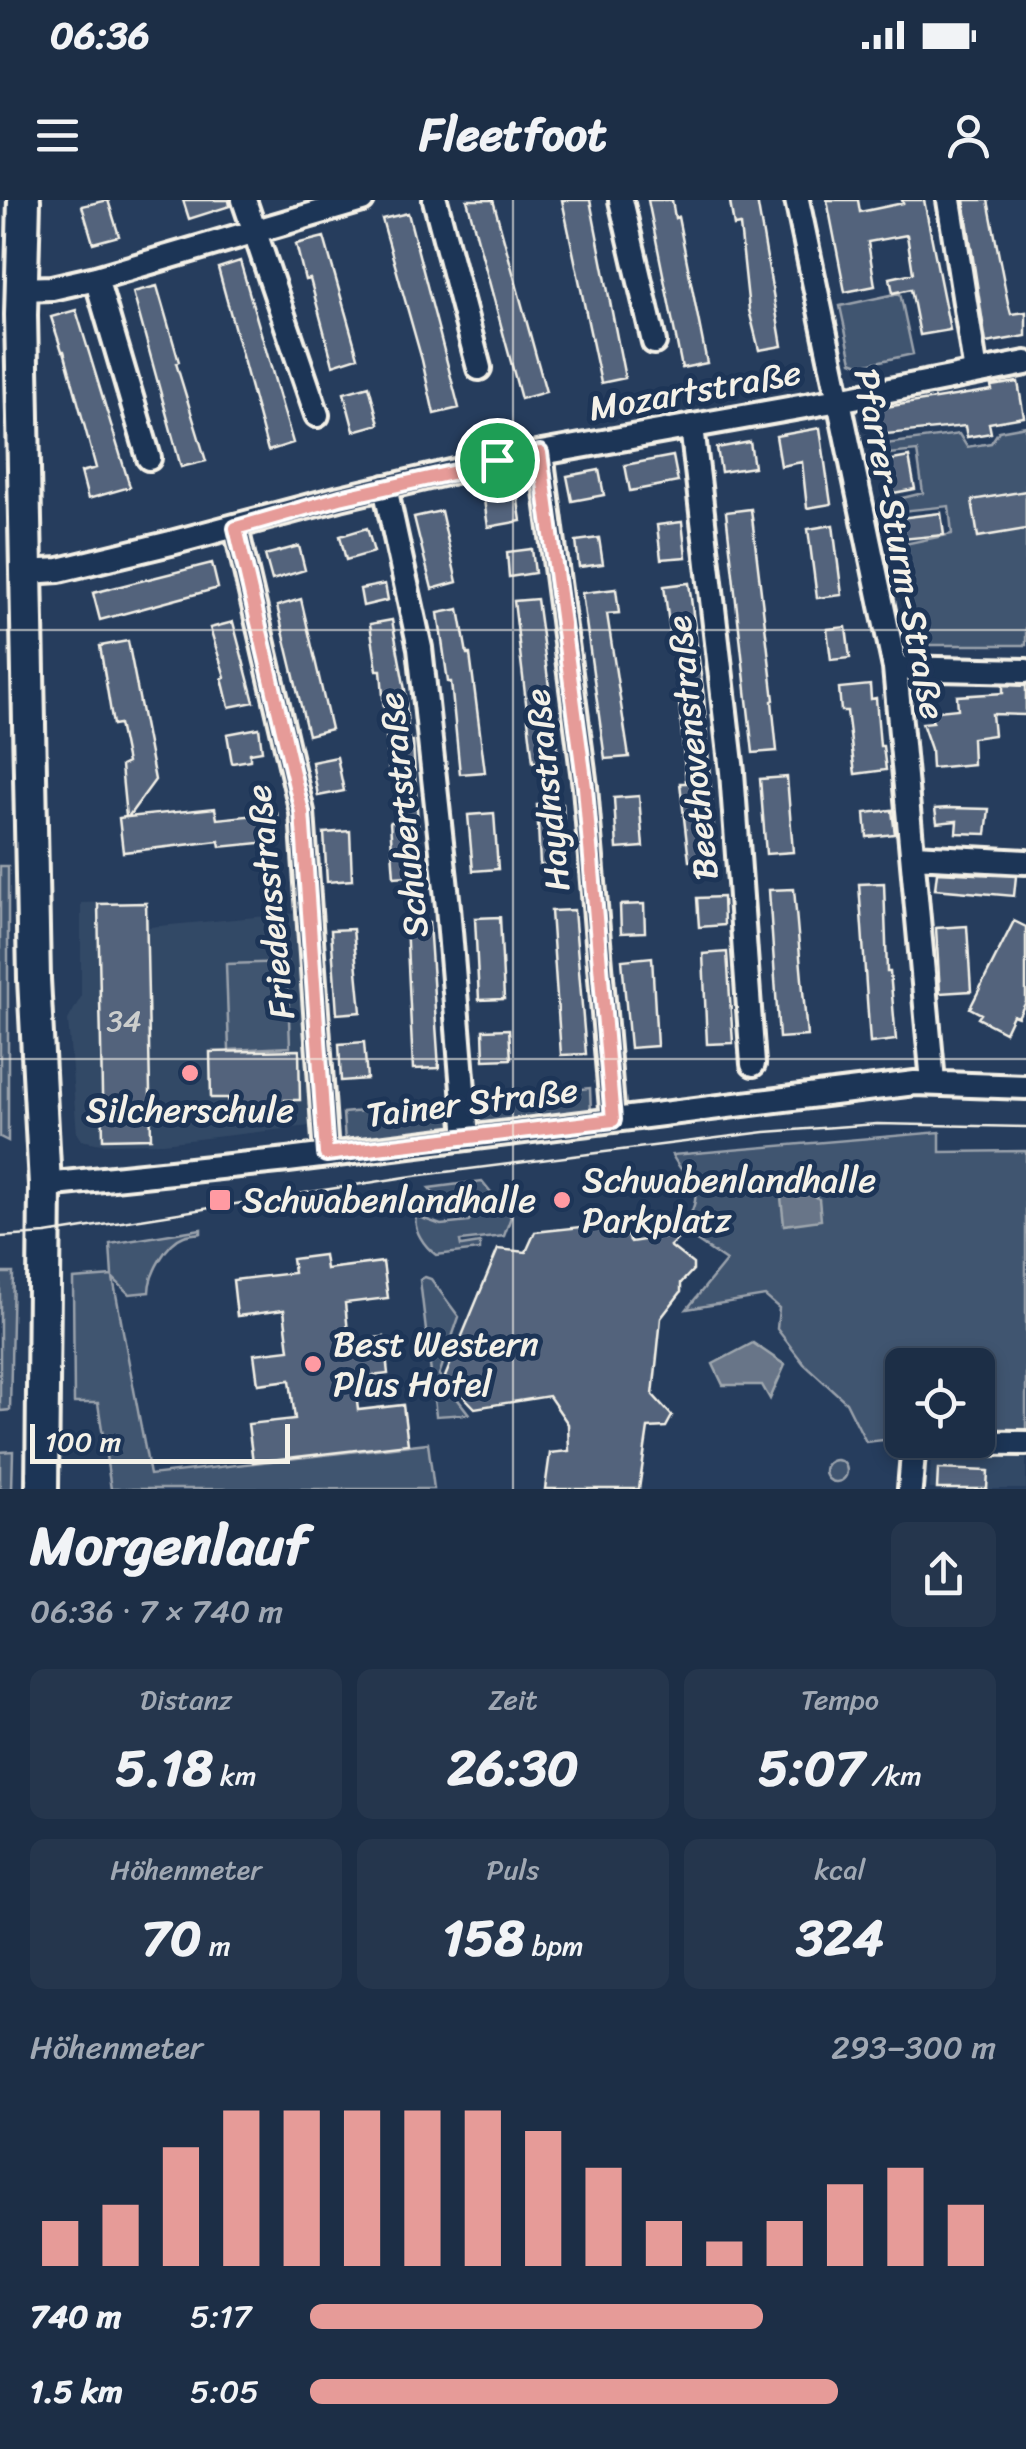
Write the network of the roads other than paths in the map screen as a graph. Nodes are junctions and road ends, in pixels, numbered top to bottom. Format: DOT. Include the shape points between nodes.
graph roads {
  1 [pos="24,200"];
  2 [pos="244,200"];
  3 [pos="362,200"];
  4 [pos="436,200"];
  5 [pos="621,200"];
  6 [pos="797,200"];
  7 [pos="948,200"];
  8 [pos="255,232"];
  9 [pos="96,278"];
  10 [pos="21,289"];
  11 [pos="654,342"];
  12 [pos="1026,363"];
  13 [pos="479,368"];
  14 [pos="976,374"];
  15 [pos="840,400"];
  16 [pos="317,415"];
  17 [pos="692,426"];
  18 [pos="540,453"];
  19 [pos="149,458"];
  20 [pos="385,487"];
  21 [pos="236,528"];
  22 [pos="28,572"];
  23 [pos="895,668"];
  24 [pos="1026,671"];
  25 [pos="914,856"];
  26 [pos="1026,862"];
  27 [pos="754,1064"];
  28 [pos="933,1082"];
  29 [pos="1026,1087"];
  30 [pos="613,1120"];
  31 [pos="466,1138"];
  32 [pos="326,1154"];
  33 [pos="45,1185"];
  34 [pos="995,1443"];
  35 [pos="1026,1443"];
  36 [pos="913,1458"];
  37 [pos="42,1489"];
  38 [pos="910,1489"];
  1 -- 10 [label="main road"];
  2 -- 8 [label="street"];
  3 -- 8 [label="street"];
  4 -- 13 [label="street"];
  5 -- 11 [label="street"];
  6 -- 15 [label="street, Pfarrer-Sturm-Straße"];
  7 -- 14 [label="street"];
  8 -- 9 [label="street"];
  8 -- 16 [label="street"];
  9 -- 10 [label="street"];
  9 -- 19 [label="street"];
  10 -- 22 [label="main road"];
  12 -- 14 [label="street, Mozartstraße"];
  14 -- 15 [label="street, Mozartstraße"];
  15 -- 17 [label="street, Mozartstraße"];
  15 -- 23 [label="street, Pfarrer-Sturm-Straße"];
  17 -- 18 [label="street, Mozartstraße"];
  17 -- 27 [label="street, Beethovenstraße" via="732,772"];
  18 -- 20 [label="street, Mozartstraße"];
  18 -- 30 [label="street, Haydnstraße" via="585,787"];
  20 -- 21 [label="street, Mozartstraße"];
  20 -- 31 [label="street, Schubertstraße" via="422,668"];
  21 -- 22 [label="street, Mozartstraße"];
  21 -- 32 [label="street, Friedensstraße" via="302,812"];
  22 -- 33 [label="main road" via="34,979"];
  23 -- 24 [label="street"];
  23 -- 25 [label="street, Pfarrer-Sturm-Straße"];
  25 -- 26 [label="street"];
  25 -- 28 [label="street, Pfarrer-Sturm-Straße"];
  28 -- 29 [label="street, Tainer Straße"];
  28 -- 30 [label="street, Tainer Straße"];
  30 -- 31 [label="street, Tainer Straße"];
  31 -- 32 [label="street, Tainer Straße"];
  32 -- 33 [label="street, Tainer Straße"];
  33 -- 37 [label="main road"];
  34 -- 35 [label="street"];
  36 -- 38 [label="street"];
}
